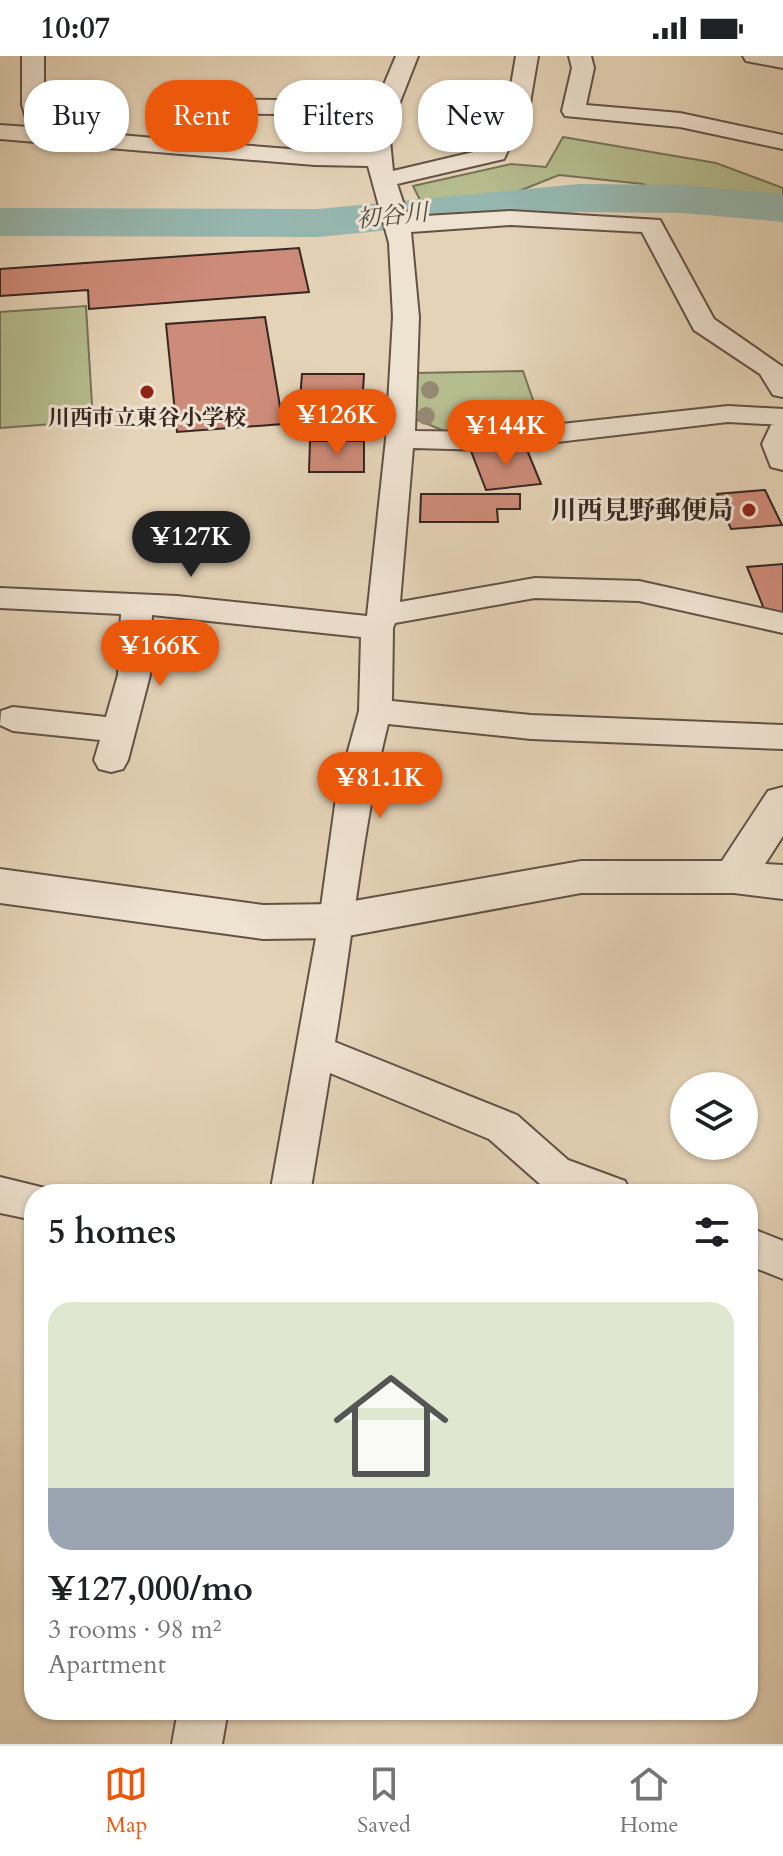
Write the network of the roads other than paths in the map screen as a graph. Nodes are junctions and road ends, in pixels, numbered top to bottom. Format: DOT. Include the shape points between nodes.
graph roads {
  1 [pos="33,56"];
  2 [pos="407,56"];
  3 [pos="527,56"];
  4 [pos="580,56"];
  5 [pos="754,56"];
  6 [pos="783,61"];
  7 [pos="33,80"];
  8 [pos="397,80"];
  9 [pos="0,132"];
  10 [pos="24,134"];
  11 [pos="783,142"];
  12 [pos="245,152"];
  13 [pos="380,152"];
  14 [pos="382,169"];
  15 [pos="399,225"];
  16 [pos="783,389"];
  17 [pos="783,417"];
  18 [pos="783,432"];
  19 [pos="400,439"];
  20 [pos="783,459"];
  21 [pos="0,598"];
  22 [pos="137,604"];
  23 [pos="380,621"];
  24 [pos="783,623"];
  25 [pos="375,711"];
  26 [pos="13,719"];
  27 [pos="783,737"];
  28 [pos="783,802"];
  29 [pos="734,877"];
  30 [pos="783,882"];
  31 [pos="0,886"];
  32 [pos="337,921"];
  33 [pos="315,1050"];
  34 [pos="292,1184"];
  35 [pos="585,1184"];
  36 [pos="0,1195"];
  37 [pos="24,1200"];
  38 [pos="758,1250"];
  39 [pos="783,1260"];
  40 [pos="201,1720"];
  41 [pos="197,1744"];
  1 -- 7 [label="street"];
  2 -- 8 [label="street"];
  3 -- 14 [label="street" via="519,103 496,154"];
  4 -- 11 [label="street" via="583,68 573,111 680,120"];
  5 -- 6 [label="street"];
  9 -- 10 [label="street"];
  12 -- 14 [label="street"];
  13 -- 14 [label="street"];
  14 -- 15 [label="street"];
  15 -- 16 [label="street" via="511,218 651,225 703,324 771,369"];
  15 -- 19 [label="street" via="408,318"];
  17 -- 19 [label="street" via="728,414 488,441"];
  18 -- 20 [label="street"];
  19 -- 23 [label="street"];
  21 -- 22 [label="street"];
  22 -- 23 [label="street"];
  22 -- 26 [label="street" via="134,675 115,745"];
  23 -- 24 [label="street" via="535,588 639,591"];
  23 -- 25 [label="street"];
  25 -- 27 [label="street" via="531,727"];
  25 -- 32 [label="street" via="354,791"];
  28 -- 29 [label="street"];
  29 -- 30 [label="street"];
  29 -- 32 [label="street" via="581,877"];
  31 -- 32 [label="street" via="263,922"];
  32 -- 33 [label="street"];
  33 -- 34 [label="street"];
  33 -- 35 [label="street" via="503,1127 554,1172"];
  36 -- 37 [label="street"];
  38 -- 39 [label="street"];
  40 -- 41 [label="street"];
}
